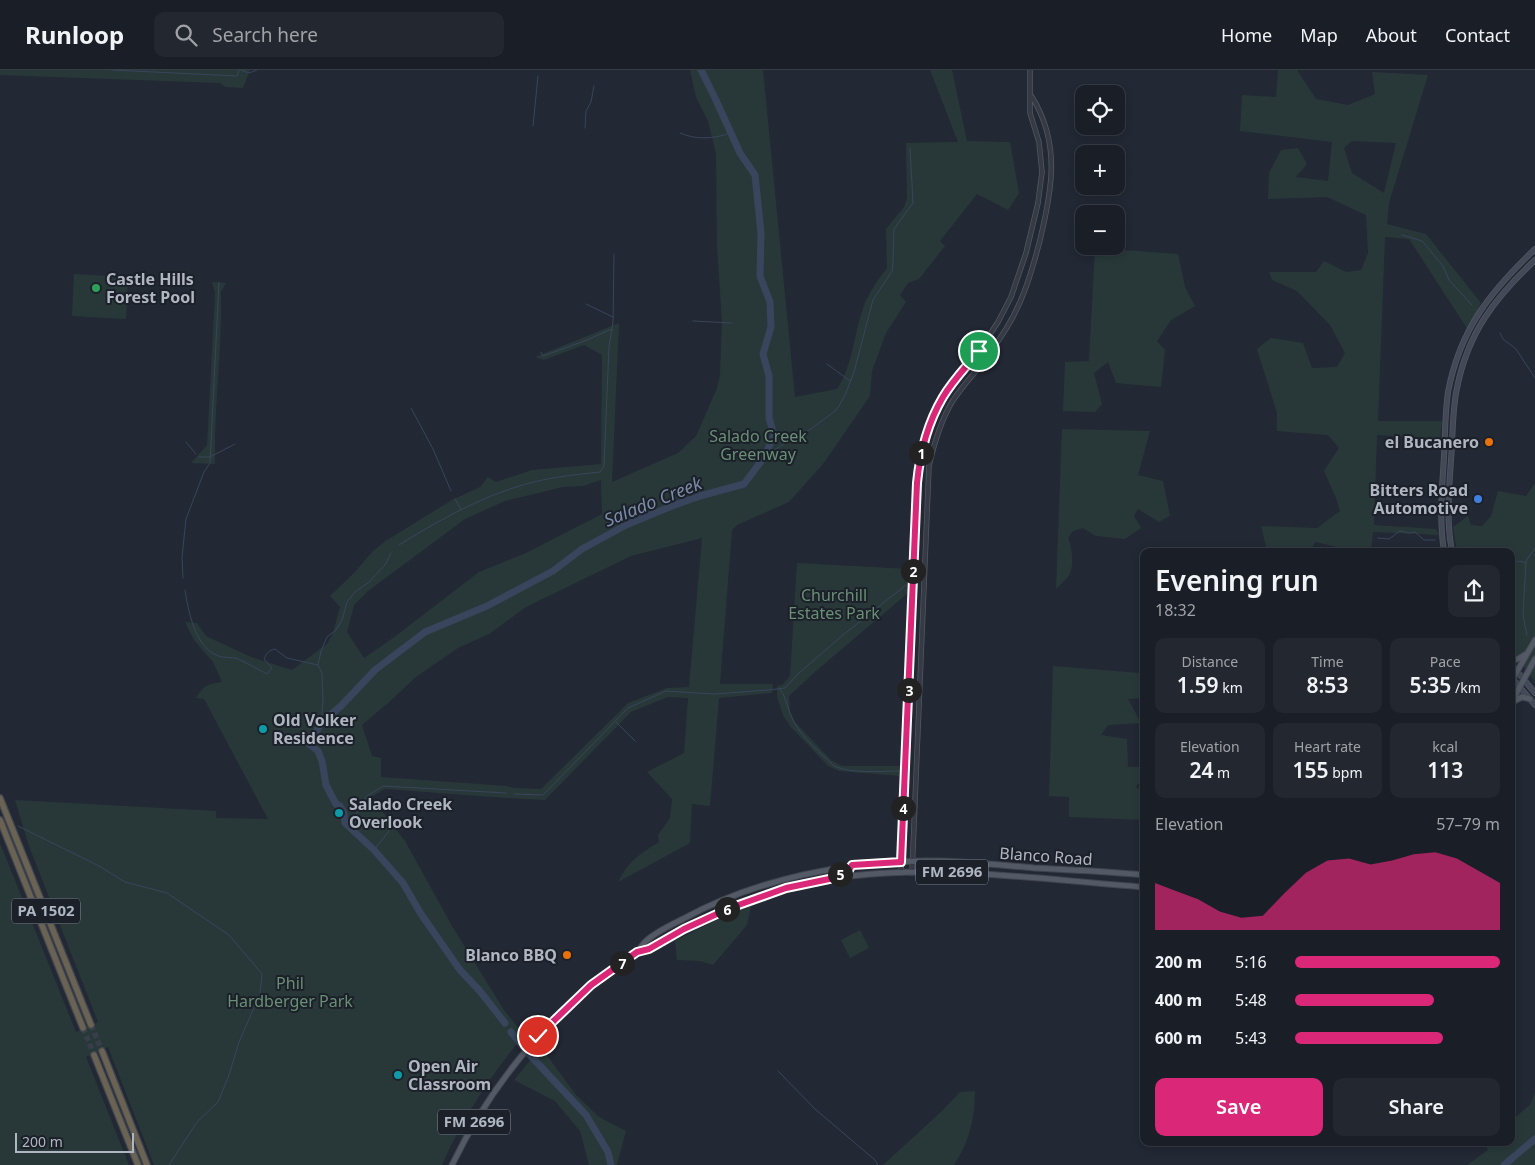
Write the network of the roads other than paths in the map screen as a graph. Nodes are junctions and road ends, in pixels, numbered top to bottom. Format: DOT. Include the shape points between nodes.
graph roads {
  1 [pos="1030,70"];
  2 [pos="1031,96"];
  3 [pos="1535,249"];
  4 [pos="1535,260"];
  5 [pos="1485,302"];
  6 [pos="1491,308"];
  7 [pos="1442,483"];
  8 [pos="1450,483"];
  9 [pos="1444,548"];
  10 [pos="1452,548"];
  11 [pos="1535,640"];
  12 [pos="1529,652"];
  13 [pos="1535,658"];
  14 [pos="1515,660"];
  15 [pos="1515,668"];
  16 [pos="1518,672"];
  17 [pos="1515,676"];
  18 [pos="1524,679"];
  19 [pos="1515,682"];
  20 [pos="1520,687"];
  21 [pos="1535,693"];
  22 [pos="1515,696"];
  23 [pos="1530,699"];
  24 [pos="1515,700"];
  25 [pos="1535,705"];
  26 [pos="0,798"];
  27 [pos="0,820"];
  28 [pos="913,861"];
  29 [pos="901,862"];
  30 [pos="962,863"];
  31 [pos="852,865"];
  32 [pos="1012,866"];
  33 [pos="1072,870"];
  34 [pos="963,872"];
  35 [pos="901,873"];
  36 [pos="912,873"];
  37 [pos="1140,875"];
  38 [pos="1011,876"];
  39 [pos="834,878"];
  40 [pos="1070,880"];
  41 [pos="1140,887"];
  42 [pos="637,952"];
  43 [pos="91,1025"];
  44 [pos="83,1028"];
  45 [pos="102,1051"];
  46 [pos="94,1055"];
  47 [pos="138,1165"];
  48 [pos="147,1165"];
  49 [pos="452,1165"];
  1 -- 2 [label="street"];
  2 -- 28 [label="street" via="1047,131 1052,173 1049,205 1036,256 1007,327 952,402 942,421 929,466"];
  2 -- 29 [label="street" via="1030,113 1039,142 1042,172 1038,203 1020,271 998,322 943,396 926,435 919,465"];
  3 -- 5 [label="main road"];
  4 -- 6 [label="main road"];
  5 -- 6 [label="main road"];
  5 -- 7 [label="main road" via="1465,339 1448,394"];
  6 -- 8 [label="main road" via="1472,341 1457,388"];
  7 -- 8 [label="main road"];
  7 -- 9 [label="main road"];
  8 -- 10 [label="main road"];
  11 -- 12 [label="main road"];
  12 -- 14 [label="main road"];
  12 -- 16 [label="main road"];
  13 -- 18 [label="main road"];
  15 -- 16 [label="main road"];
  16 -- 17 [label="main road"];
  16 -- 18 [label="main road"];
  18 -- 20 [label="main road"];
  18 -- 21 [label="main road"];
  19 -- 20 [label="main road"];
  20 -- 22 [label="main road"];
  20 -- 23 [label="main road"];
  23 -- 24 [label="main road" via="1522,697"];
  23 -- 25 [label="main road"];
  26 -- 43 [label="highway, PA 1502"];
  27 -- 44 [label="highway, PA 1502"];
  28 -- 29 [label="main road, Blanco Road / FM 2696"];
  28 -- 30 [label="main road, Blanco Road / FM 2696"];
  28 -- 36 [label="street"];
  29 -- 31 [label="main road, Blanco Road / FM 2696"];
  29 -- 35 [label="street"];
  30 -- 32 [label="main road, Blanco Road / FM 2696"];
  30 -- 34 [label="main road"];
  31 -- 39 [label="main road"];
  31 -- 42 [label="main road, Blanco Road / FM 2696" via="798,876 726,899 662,931 645,942"];
  32 -- 33 [label="main road, Blanco Road / FM 2696"];
  32 -- 38 [label="main road"];
  33 -- 37 [label="main road, Blanco Road / FM 2696"];
  33 -- 40 [label="main road"];
  34 -- 36 [label="main road, Blanco Road / FM 2696"];
  34 -- 38 [label="main road, Blanco Road / FM 2696"];
  35 -- 36 [label="main road, Blanco Road / FM 2696"];
  35 -- 39 [label="main road, Blanco Road / FM 2696"];
  38 -- 40 [label="main road, Blanco Road / FM 2696"];
  39 -- 42 [label="main road, Blanco Road / FM 2696" via="786,888 730,908"];
  40 -- 41 [label="main road, Blanco Road / FM 2696"];
  42 -- 49 [label="main road, Blanco Road / FM 2696" via="591,985 519,1056 477,1117"];
  45 -- 48 [label="highway"];
  46 -- 47 [label="highway"];
}
